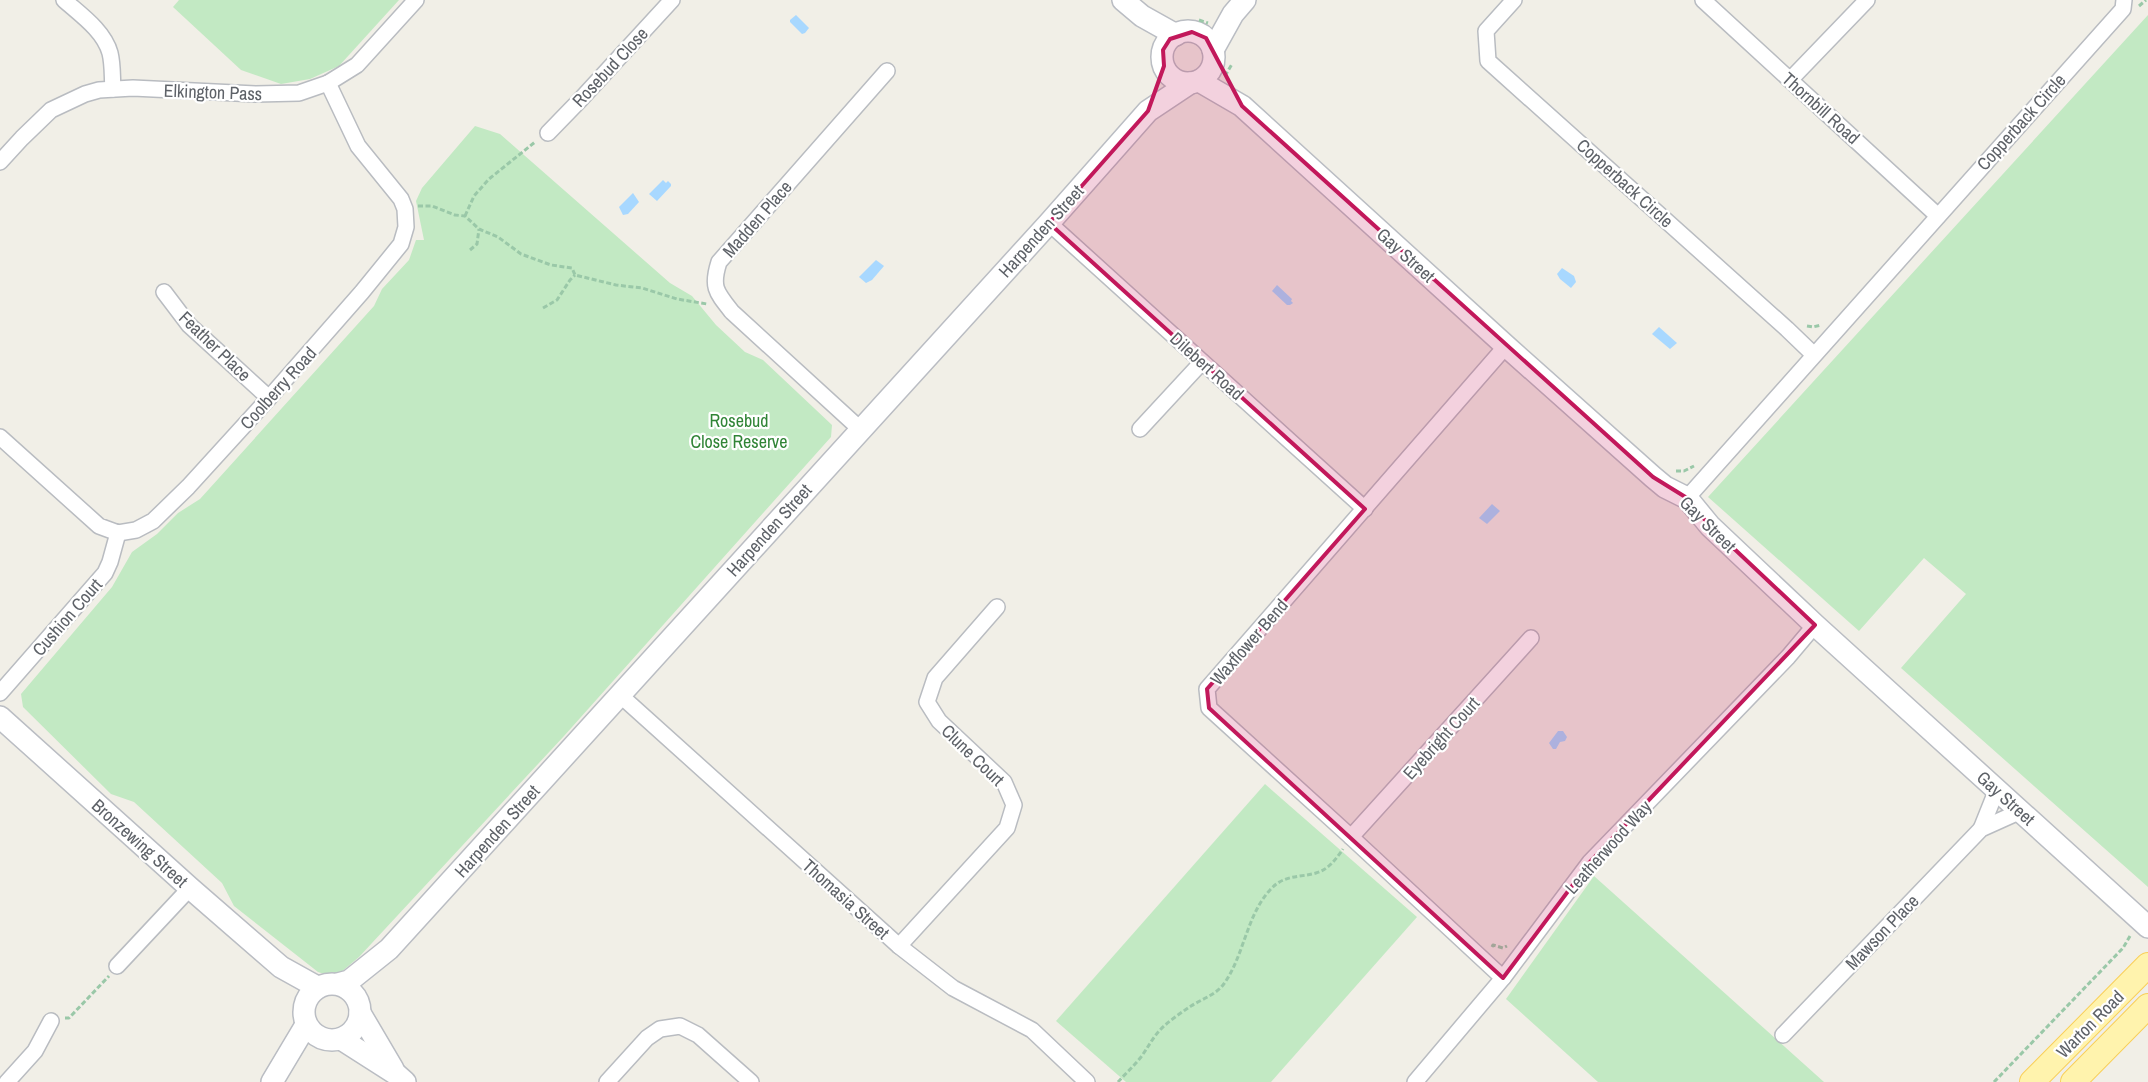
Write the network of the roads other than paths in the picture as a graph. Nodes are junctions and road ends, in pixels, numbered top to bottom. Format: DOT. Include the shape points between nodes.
graph roads {
  1 [pos="64,0"];
  2 [pos="416,0"];
  3 [pos="672,0"];
  4 [pos="1123,0"];
  5 [pos="1514,0"];
  6 [pos="1703,0"];
  7 [pos="1867,0"];
  8 [pos="2124,0"];
  9 [pos="1239,7"];
  10 [pos="1142,16"];
  11 [pos="1176,35"];
  12 [pos="1209,47"];
  13 [pos="1163,62"];
  14 [pos="887,71"];
  15 [pos="1790,80"];
  16 [pos="1194,82"];
  17 [pos="328,83"];
  18 [pos="113,89"];
  19 [pos="1242,106"];
  20 [pos="1148,111"];
  21 [pos="548,133"];
  22 [pos="0,162"];
  23 [pos="1938,216"];
  24 [pos="1049,223"];
  25 [pos="164,292"];
  26 [pos="1506,346"];
  27 [pos="1813,354"];
  28 [pos="1202,362"];
  29 [pos="270,398"];
  30 [pos="860,429"];
  31 [pos="1140,429"];
  32 [pos="0,437"];
  33 [pos="1687,498"];
  34 [pos="1365,509"];
  35 [pos="118,533"];
  36 [pos="997,607"];
  37 [pos="1815,625"];
  38 [pos="1531,638"];
  39 [pos="0,693"];
  40 [pos="620,696"];
  41 [pos="0,716"];
  42 [pos="1996,789"];
  43 [pos="2021,811"];
  44 [pos="1981,829"];
  45 [pos="1351,837"];
  46 [pos="190,888"];
  47 [pos="2139,930"];
  48 [pos="899,946"];
  49 [pos="389,949"];
  50 [pos="2148,965"];
  51 [pos="118,966"];
  52 [pos="281,967"];
  53 [pos="1503,978"];
  54 [pos="338,984"];
  55 [pos="317,987"];
  56 [pos="2148,1006"];
  57 [pos="360,1008"];
  58 [pos="50,1021"];
  59 [pos="318,1027"];
  60 [pos="1783,1035"];
  61 [pos="400,1078"];
  62 [pos="7,1082"];
  63 [pos="607,1082"];
  64 [pos="751,1082"];
  65 [pos="1086,1082"];
  66 [pos="1415,1082"];
  67 [pos="2032,1082"];
  68 [pos="2072,1082"];
  1 -- 18 [label="street" via="104,40 111,63"];
  2 -- 17 [label="street, Elkington Pass" via="358,65"];
  3 -- 21 [label="street, Rosebud Close"];
  4 -- 10 [label="street"];
  5 -- 27 [label="street, Copperback Circle" via="1486,31 1488,61"];
  6 -- 15 [label="street, Thornbill Road"];
  7 -- 15 [label="street"];
  8 -- 23 [label="street, Copperback Circle" via="2123,9"];
  9 -- 12 [label="street, Harpenden Street" via="1213,24"];
  10 -- 11 [label="street"];
  10 -- 13 [label="street"];
  11 -- 12 [label="street" via="1192,32"];
  11 -- 13 [label="street, Harpenden Street" via="1166,44"];
  12 -- 16 [label="street, Harpenden Street" via="1210,71"];
  12 -- 19 [label="street, Gay Street"];
  13 -- 16 [label="street" via="1174,79"];
  13 -- 20 [label="street, Harpenden Street"];
  14 -- 30 [label="street, Madden Place" via="719,262 714,280 720,297 732,312"];
  15 -- 23 [label="street, Thornbill Road"];
  16 -- 19 [label="street, Gay Street"];
  16 -- 20 [label="street, Harpenden Street"];
  17 -- 18 [label="street, Elkington Pass" via="300,93 274,94"];
  17 -- 29 [label="street, Coolberry Road" via="358,146 394,188 405,209 406,226 392,256"];
  18 -- 22 [label="street, Elkington Pass" via="84,94 52,110"];
  19 -- 26 [label="street, Gay Street"];
  20 -- 24 [label="street, Harpenden Street"];
  23 -- 27 [label="street, Copperback Circle"];
  24 -- 28 [label="street, Dilebert Road"];
  24 -- 30 [label="street, Harpenden Street"];
  25 -- 29 [label="street, Feather Place" via="189,325"];
  26 -- 33 [label="street, Gay Street" via="1653,477"];
  26 -- 34 [label="street, Waxflower Bend"];
  27 -- 33 [label="street, Copperback Circle"];
  28 -- 31 [label="street"];
  28 -- 34 [label="street, Dilebert Road"];
  29 -- 35 [label="street, Coolberry Road" via="153,521 136,530"];
  30 -- 40 [label="street, Harpenden Street"];
  32 -- 35 [label="street" via="99,526"];
  33 -- 37 [label="street, Gay Street" via="1710,526"];
  34 -- 45 [label="street, Waxflower Bend" via="1207,689 1209,708"];
  35 -- 39 [label="street, Cushion Court" via="105,574"];
  36 -- 48 [label="street, Clune Court" via="935,678 927,702 939,722 1004,782 1014,805 1006,828"];
  37 -- 42 [label="street, Gay Street"];
  37 -- 53 [label="street, Leatherwood Way" via="1590,862"];
  38 -- 45 [label="street, Eyebright Court"];
  40 -- 48 [label="street, Thomasia Street"];
  40 -- 49 [label="street, Harpenden Street"];
  41 -- 46 [label="street, Bronzewing Street"];
  42 -- 43 [label="street, Gay Street"];
  42 -- 44 [label="street, Mawson Place"];
  43 -- 44 [label="street, Mawson Place"];
  43 -- 47 [label="street, Gay Street"];
  44 -- 60 [label="street, Mawson Place"];
  45 -- 53 [label="street, Waxflower Bend"];
  46 -- 51 [label="street"];
  46 -- 52 [label="street, Bronzewing Street"];
  48 -- 65 [label="street, Thomasia Street" via="953,988 1032,1030"];
  49 -- 54 [label="street, Harpenden Street" via="349,981"];
  49 -- 57 [label="street, Harpenden Street"];
  50 -- 67 [label="main road, Warton Road"];
  52 -- 55 [label="street, Bronzewing Street"];
  52 -- 59 [label="street, Bronzewing Street"];
  53 -- 66 [label="street, Leatherwood Way"];
  54 -- 55 [label="street, Harpenden Street"];
  54 -- 57 [label="street" via="351,991"];
  55 -- 59 [label="street" via="309,994"];
  56 -- 68 [label="main road, Warton Road"];
  57 -- 59 [label="street, Harpenden Street" via="356,1026 350,1034"];
  57 -- 61 [label="street, Bronzewing Street"];
  58 -- 62 [label="street" via="35,1051"];
  59 -- 61 [label="street, Bronzewing Street"];
  63 -- 64 [label="street" via="647,1038 660,1029 680,1026 698,1035"];
}
